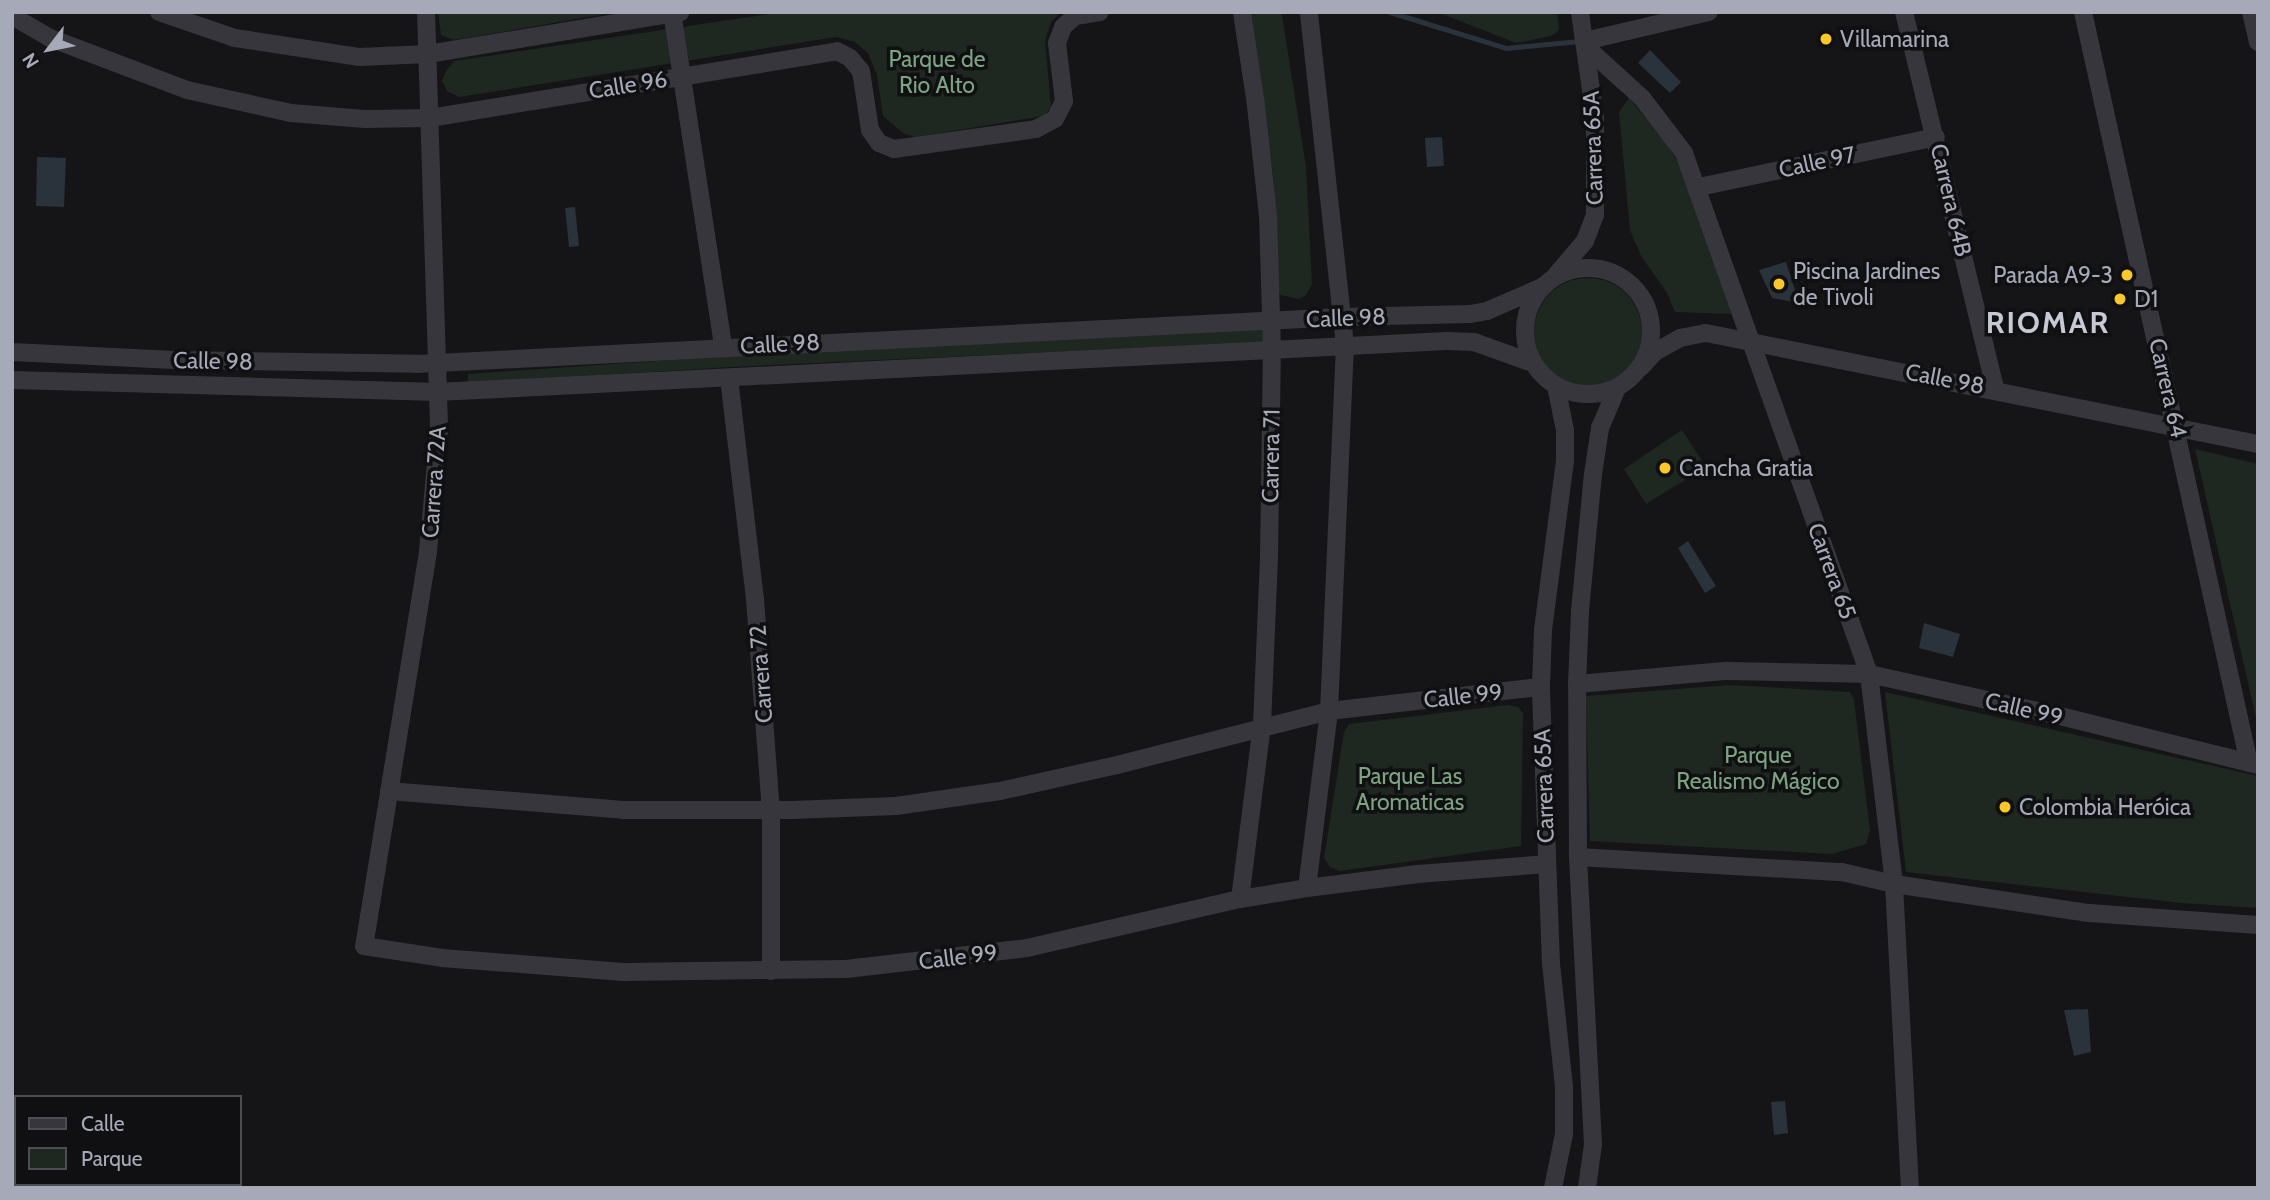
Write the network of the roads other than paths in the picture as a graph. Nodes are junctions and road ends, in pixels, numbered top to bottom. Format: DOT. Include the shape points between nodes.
graph roads {
  1 [pos="159,12"];
  2 [pos="426,12"];
  3 [pos="1100,12"];
  4 [pos="1242,12"];
  5 [pos="1309,12"];
  6 [pos="1580,12"];
  7 [pos="1709,12"];
  8 [pos="1904,12"];
  9 [pos="2083,12"];
  10 [pos="2251,12"];
  11 [pos="675,13"];
  12 [pos="12,16"];
  13 [pos="202,20"];
  14 [pos="2258,42"];
  15 [pos="1585,44"];
  16 [pos="428,54"];
  17 [pos="681,77"];
  18 [pos="430,118"];
  19 [pos="1936,138"];
  20 [pos="1699,187"];
  21 [pos="1548,282"];
  22 [pos="1342,317"];
  23 [pos="1272,321"];
  24 [pos="1748,340"];
  25 [pos="1345,345"];
  26 [pos="723,347"];
  27 [pos="1272,349"];
  28 [pos="12,352"];
  29 [pos="1530,362"];
  30 [pos="436,363"];
  31 [pos="1641,367"];
  32 [pos="729,378"];
  33 [pos="12,380"];
  34 [pos="1556,386"];
  35 [pos="1617,388"];
  36 [pos="1996,389"];
  37 [pos="438,392"];
  38 [pos="2177,428"];
  39 [pos="2258,444"];
  40 [pos="1869,674"];
  41 [pos="1577,684"];
  42 [pos="1541,687"];
  43 [pos="1329,710"];
  44 [pos="1262,725"];
  45 [pos="2253,764"];
  46 [pos="389,791"];
  47 [pos="771,810"];
  48 [pos="1578,857"];
  49 [pos="1547,864"];
  50 [pos="1894,884"];
  51 [pos="1307,888"];
  52 [pos="1240,899"];
  53 [pos="2258,925"];
  54 [pos="364,946"];
  55 [pos="771,971"];
  56 [pos="1553,1188"];
  57 [pos="1587,1188"];
  58 [pos="1910,1188"];
  1 -- 13 [label="street"];
  2 -- 16 [label="street, Carrera 72A"];
  3 -- 17 [label="street, Calle 96" via="1075,16 1063,27 1057,43 1064,101 1055,119 1036,129 894,149 879,143 870,130 861,71 836,51"];
  4 -- 23 [label="street, Carrera 71" via="1268,216"];
  5 -- 22 [label="street"];
  6 -- 15 [label="street"];
  7 -- 15 [label="street"];
  8 -- 19 [label="street, Carrera 64B"];
  9 -- 38 [label="street, Carrera 64"];
  10 -- 14 [label="street"];
  11 -- 16 [label="street"];
  11 -- 17 [label="street"];
  12 -- 18 [label="street, Calle 96" via="50,38 114,64 234,103 365,119"];
  13 -- 16 [label="street" via="247,41 313,52 359,57"];
  15 -- 20 [label="street, Carrera 65" via="1667,128 1685,153"];
  15 -- 21 [label="street, Carrera 65A" via="1595,118 1595,215 1585,241"];
  16 -- 18 [label="street, Carrera 72A"];
  17 -- 18 [label="street, Calle 96"];
  17 -- 26 [label="street"];
  18 -- 30 [label="street, Carrera 72A"];
  19 -- 20 [label="street, Calle 97"];
  19 -- 36 [label="street, Carrera 64B"];
  20 -- 24 [label="street, Carrera 65"];
  21 -- 22 [label="street, Calle 98" via="1487,311 1470,314"];
  21 -- 29 [label="street" via="1533,300 1523,329"];
  21 -- 31 [label="street" via="1568,271 1599,268 1628,281 1643,300 1651,322 1650,345"];
  22 -- 23 [label="street, Calle 98"];
  22 -- 25 [label="street"];
  23 -- 26 [label="street, Calle 98"];
  23 -- 27 [label="street, Carrera 71"];
  24 -- 31 [label="street, Calle 98" via="1706,333 1680,338 1655,352"];
  24 -- 36 [label="street, Calle 98"];
  24 -- 40 [label="street, Carrera 65"];
  25 -- 27 [label="street, Calle 98"];
  25 -- 29 [label="street, Calle 98" via="1474,342"];
  25 -- 43 [label="street"];
  26 -- 30 [label="street, Calle 98"];
  27 -- 32 [label="street, Calle 98"];
  27 -- 44 [label="street, Carrera 71"];
  28 -- 30 [label="street, Calle 98" via="174,360"];
  29 -- 34 [label="street"];
  30 -- 37 [label="street, Carrera 72A"];
  31 -- 35 [label="street"];
  32 -- 37 [label="street, Calle 98"];
  32 -- 47 [label="street, Carrera 72" via="755,599"];
  33 -- 37 [label="street, Calle 98"];
  34 -- 35 [label="street" via="1597,394"];
  34 -- 42 [label="street, Carrera 65A" via="1565,430 1565,461 1543,630"];
  35 -- 41 [label="street, Carrera 65A" via="1600,428 1593,474"];
  36 -- 38 [label="street, Calle 98"];
  37 -- 46 [label="street, Carrera 72A" via="428,552"];
  38 -- 39 [label="street, Calle 98"];
  38 -- 45 [label="street, Carrera 64"];
  40 -- 41 [label="street, Calle 99" via="1727,671"];
  40 -- 45 [label="street, Calle 99"];
  40 -- 50 [label="street, Carrera 65"];
  41 -- 48 [label="street, Carrera 65A"];
  42 -- 43 [label="street, Calle 99"];
  42 -- 49 [label="street, Carrera 65A"];
  43 -- 44 [label="street, Calle 99"];
  43 -- 51 [label="street"];
  44 -- 47 [label="street, Calle 99" via="1000,791 896,806"];
  44 -- 52 [label="street, Carrera 71"];
  46 -- 47 [label="street, Calle 99" via="623,810"];
  46 -- 54 [label="street, Carrera 72A"];
  47 -- 55 [label="street, Carrera 72"];
  48 -- 50 [label="street" via="1842,872"];
  48 -- 57 [label="street, Carrera 65A" via="1593,1144"];
  49 -- 51 [label="street, Calle 99"];
  49 -- 56 [label="street, Carrera 65A" via="1551,964 1564,1087 1564,1133"];
  50 -- 53 [label="street" via="2089,913"];
  50 -- 58 [label="street, Carrera 65"];
  51 -- 52 [label="street, Calle 99"];
  52 -- 55 [label="street, Calle 99" via="1027,948 859,968"];
  54 -- 55 [label="street, Calle 99" via="534,967"];
}
